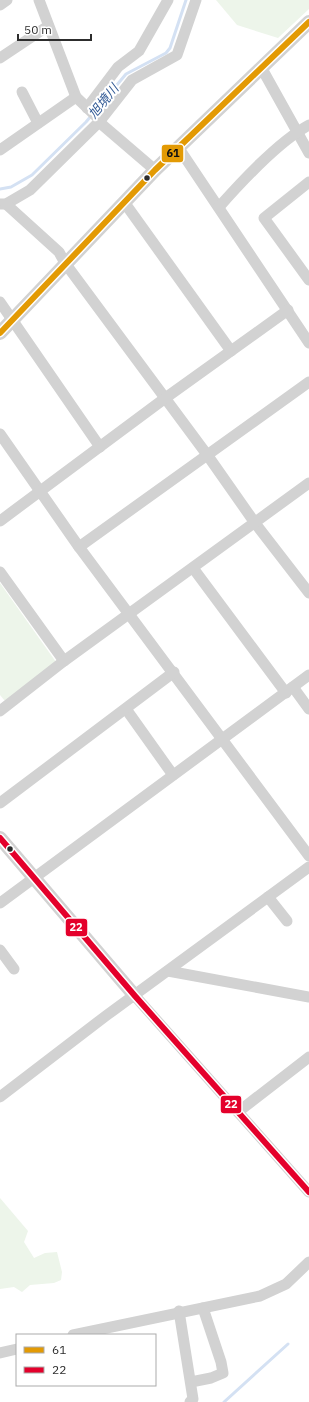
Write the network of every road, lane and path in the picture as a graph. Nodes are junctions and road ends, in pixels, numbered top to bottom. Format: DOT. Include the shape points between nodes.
graph roads {
  1 [pos="7,0"];
  2 [pos="39,0"];
  3 [pos="168,0"];
  4 [pos="196,0"];
  5 [pos="0,5"];
  6 [pos="309,22"];
  7 [pos="48,26"];
  8 [pos="0,58"];
  9 [pos="261,67"];
  10 [pos="22,92"];
  11 [pos="76,97"];
  12 [pos="95,116"];
  13 [pos="38,123"];
  14 [pos="309,125"];
  15 [pos="296,132"];
  16 [pos="178,147"];
  17 [pos="0,150"];
  18 [pos="309,153"];
  19 [pos="155,170"];
  20 [pos="309,182"];
  21 [pos="124,202"];
  22 [pos="3,204"];
  23 [pos="219,207"];
  24 [pos="65,264"];
  25 [pos="309,280"];
  26 [pos="0,302"];
  27 [pos="288,310"];
  28 [pos="12,320"];
  29 [pos="0,333"];
  30 [pos="309,343"];
  31 [pos="231,351"];
  32 [pos="309,382"];
  33 [pos="164,399"];
  34 [pos="0,434"];
  35 [pos="100,447"];
  36 [pos="208,456"];
  37 [pos="309,483"];
  38 [pos="39,490"];
  39 [pos="0,521"];
  40 [pos="255,523"];
  41 [pos="79,547"];
  42 [pos="193,568"];
  43 [pos="0,572"];
  44 [pos="309,593"];
  45 [pos="129,614"];
  46 [pos="64,661"];
  47 [pos="174,672"];
  48 [pos="309,675"];
  49 [pos="290,690"];
  50 [pos="1,708"];
  51 [pos="126,708"];
  52 [pos="309,709"];
  53 [pos="222,738"];
  54 [pos="173,775"];
  55 [pos="0,803"];
  56 [pos="0,838"];
  57 [pos="309,856"];
  58 [pos="309,867"];
  59 [pos="35,879"];
  60 [pos="268,897"];
  61 [pos="0,903"];
  62 [pos="287,922"];
  63 [pos="0,950"];
  64 [pos="14,969"];
  65 [pos="168,971"];
  66 [pos="135,996"];
  67 [pos="309,997"];
  68 [pos="309,1058"];
  69 [pos="0,1097"];
  70 [pos="238,1112"];
  71 [pos="309,1192"];
  72 [pos="309,1262"];
  73 [pos="203,1308"];
  74 [pos="179,1311"];
  75 [pos="77,1334"];
  76 [pos="16,1349"];
  77 [pos="0,1353"];
  78 [pos="191,1382"];
  79 [pos="190,1402"];
  1 -- 5 [label="street"];
  2 -- 7 [label="street"];
  3 -- 12 [label="street" via="139,51 118,67"];
  4 -- 12 [label="street" via="178,56 132,80"];
  6 -- 9 [label="street"];
  7 -- 8 [label="street"];
  7 -- 11 [label="street"];
  9 -- 15 [label="street"];
  9 -- 16 [label="street"];
  10 -- 13 [label="street"];
  11 -- 12 [label="street"];
  11 -- 13 [label="street"];
  12 -- 19 [label="street"];
  12 -- 22 [label="street" via="30,190"];
  13 -- 17 [label="street"];
  14 -- 15 [label="street"];
  15 -- 18 [label="street"];
  15 -- 23 [label="street"];
  16 -- 19 [label="street"];
  16 -- 23 [label="street"];
  19 -- 21 [label="street"];
  20 -- 25 [label="street" via="264,218"];
  21 -- 24 [label="street"];
  21 -- 31 [label="street"];
  22 -- 24 [label="street" via="59,252"];
  23 -- 27 [label="street"];
  24 -- 28 [label="street"];
  24 -- 33 [label="street"];
  26 -- 28 [label="street"];
  27 -- 30 [label="street"];
  27 -- 31 [label="street"];
  28 -- 29 [label="street"];
  28 -- 35 [label="street"];
  31 -- 33 [label="street"];
  32 -- 36 [label="street"];
  33 -- 35 [label="street"];
  33 -- 36 [label="street"];
  34 -- 38 [label="street"];
  35 -- 38 [label="street"];
  36 -- 40 [label="street"];
  36 -- 41 [label="street"];
  37 -- 40 [label="street"];
  38 -- 39 [label="street"];
  38 -- 41 [label="street"];
  40 -- 42 [label="street"];
  40 -- 44 [label="street"];
  41 -- 45 [label="street"];
  42 -- 45 [label="street"];
  42 -- 49 [label="street"];
  43 -- 46 [label="street"];
  45 -- 46 [label="street"];
  45 -- 47 [label="street"];
  46 -- 50 [label="street"];
  47 -- 51 [label="street"];
  47 -- 53 [label="street"];
  48 -- 49 [label="street"];
  49 -- 52 [label="street"];
  49 -- 53 [label="street"];
  51 -- 54 [label="street"];
  51 -- 55 [label="street"];
  53 -- 54 [label="street"];
  53 -- 57 [label="street"];
  54 -- 59 [label="street"];
  56 -- 59 [label="street"];
  58 -- 60 [label="street"];
  59 -- 61 [label="street"];
  59 -- 66 [label="street"];
  60 -- 62 [label="street"];
  60 -- 65 [label="street"];
  63 -- 64 [label="street"];
  65 -- 66 [label="street"];
  65 -- 67 [label="street"];
  66 -- 69 [label="street"];
  66 -- 70 [label="street"];
  68 -- 70 [label="street"];
  70 -- 71 [label="street"];
  72 -- 73 [label="street" via="279,1288 260,1296"];
  73 -- 74 [label="street"];
  73 -- 78 [label="street" via="223,1374"];
  74 -- 75 [label="street"];
  74 -- 78 [label="street"];
  76 -- 77 [label="street"];
  78 -- 79 [label="street" via="193,1399"];
}
